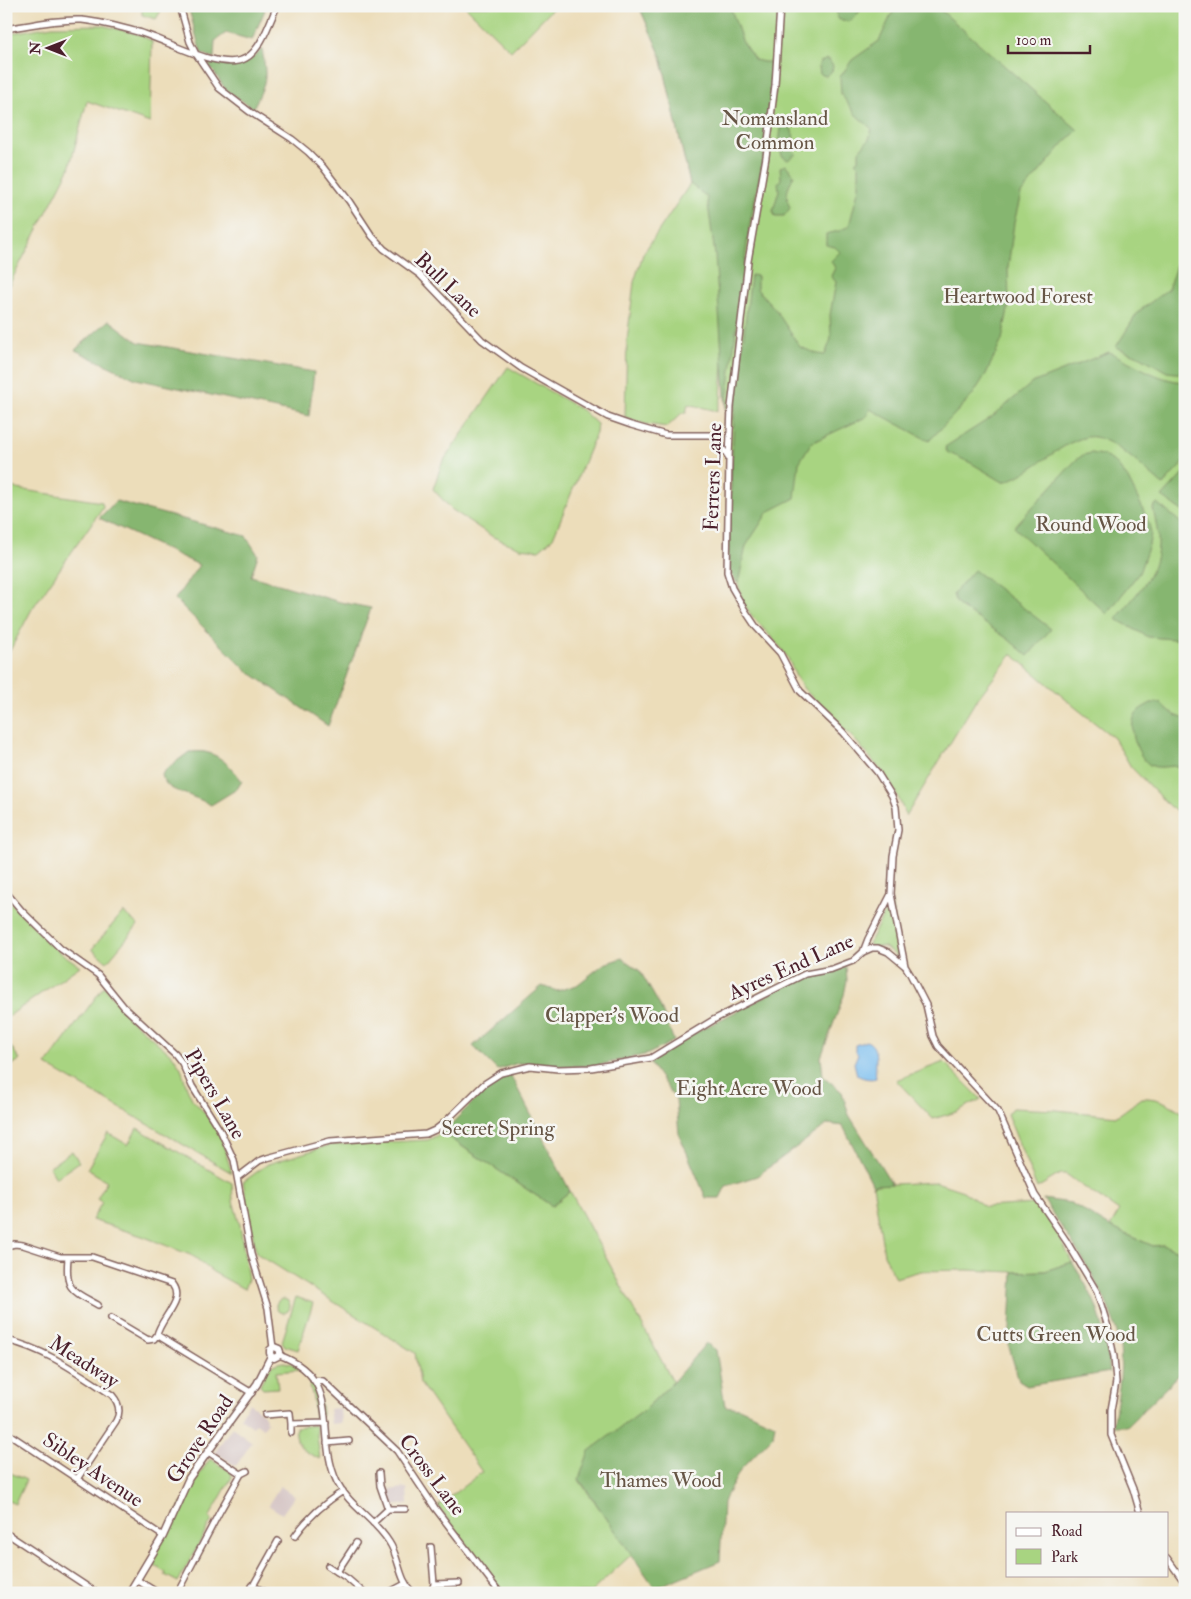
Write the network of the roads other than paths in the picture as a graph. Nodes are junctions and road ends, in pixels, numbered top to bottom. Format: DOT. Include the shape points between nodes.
graph roads {
  1 [pos="180,6"];
  2 [pos="277,6"];
  3 [pos="780,6"];
  4 [pos="6,30"];
  5 [pos="196,54"];
  6 [pos="729,458"];
  7 [pos="6,892"];
  8 [pos="891,894"];
  9 [pos="863,952"];
  10 [pos="905,966"];
  11 [pos="238,1177"];
  12 [pos="6,1246"];
  13 [pos="68,1258"];
  14 [pos="98,1305"];
  15 [pos="111,1318"];
  16 [pos="157,1335"];
  17 [pos="6,1340"];
  18 [pos="273,1348"];
  19 [pos="279,1355"];
  20 [pos="271,1356"];
  21 [pos="314,1380"];
  22 [pos="252,1392"];
  23 [pos="264,1415"];
  24 [pos="326,1422"];
  25 [pos="291,1424"];
  26 [pos="6,1432"];
  27 [pos="292,1432"];
  28 [pos="349,1441"];
  29 [pos="326,1442"];
  30 [pos="208,1452"];
  31 [pos="379,1473"];
  32 [pos="77,1479"];
  33 [pos="343,1491"];
  34 [pos="405,1509"];
  35 [pos="388,1510"];
  36 [pos="1140,1512"];
  37 [pos="373,1523"];
  38 [pos="6,1533"];
  39 [pos="163,1536"];
  40 [pos="294,1536"];
  41 [pos="278,1541"];
  42 [pos="356,1543"];
  43 [pos="431,1547"];
  44 [pos="1168,1559"];
  45 [pos="328,1566"];
  46 [pos="338,1572"];
  47 [pos="137,1580"];
  48 [pos="1184,1582"];
  49 [pos="459,1583"];
  50 [pos="406,1584"];
  51 [pos="434,1584"];
  52 [pos="252,1586"];
  53 [pos="97,1593"];
  54 [pos="129,1593"];
  55 [pos="158,1593"];
  56 [pos="177,1593"];
  57 [pos="249,1593"];
  58 [pos="268,1593"];
  59 [pos="364,1593"];
  60 [pos="388,1593"];
  61 [pos="413,1593"];
  62 [pos="431,1593"];
  63 [pos="500,1593"];
  1 -- 5 [label="street, Bull Lane"];
  2 -- 5 [label="street" via="256,49 245,59 216,60"];
  3 -- 6 [label="street, Ferrers Lane" via="775,85 748,261 731,408"];
  4 -- 5 [label="street" via="82,20 140,32"];
  5 -- 6 [label="street, Bull Lane" via="219,88 308,152 350,201 384,249 420,275 482,340 521,368 608,417 666,434 710,435 716,438"];
  6 -- 8 [label="street, Ferrers Lane" via="727,572 732,588 751,619 780,653 800,692 843,732 877,772 892,796 898,830"];
  7 -- 11 [label="street, Pipers Lane" via="61,949 98,975 124,1007 175,1054 221,1132"];
  8 -- 9 [label="street, Ferrers Lane"];
  8 -- 10 [label="street, Ferrers Lane"];
  9 -- 10 [label="street, Ayres End Lane" via="872,948 883,949"];
  9 -- 11 [label="street, Ayres End Lane" via="853,961 805,974 715,1019 651,1058 591,1068 530,1066 514,1069 484,1084 444,1124 426,1134 330,1141 259,1161"];
  10 -- 36 [label="street, Ayres End Lane" via="926,1005 938,1046 998,1111 1035,1195 1097,1292 1114,1356 1116,1382 1111,1435"];
  11 -- 18 [label="street, Pipers Lane" via="251,1254 268,1308"];
  12 -- 13 [label="street" via="23,1245"];
  13 -- 14 [label="street" via="67,1277 71,1287"];
  13 -- 16 [label="street" via="92,1257 172,1284 177,1292 176,1299"];
  15 -- 16 [label="street" via="148,1340"];
  16 -- 22 [label="street"];
  17 -- 32 [label="street, Meadway" via="56,1359 112,1395 117,1403 116,1421"];
  18 -- 19 [label="street" via="279,1349"];
  18 -- 20 [label="street, Grove Road"];
  19 -- 20 [label="street" via="276,1358"];
  19 -- 21 [label="street, Cross Lane" via="296,1363"];
  20 -- 22 [label="street, Grove Road"];
  21 -- 24 [label="street" via="324,1402"];
  21 -- 63 [label="street, Cross Lane" via="323,1381 397,1451"];
  22 -- 30 [label="street, Grove Road"];
  23 -- 25 [label="street" via="290,1413"];
  24 -- 25 [label="street"];
  24 -- 29 [label="street"];
  25 -- 27 [label="street"];
  26 -- 32 [label="street, Sibley Avenue"];
  28 -- 29 [label="street"];
  29 -- 33 [label="street" via="334,1474"];
  30 -- 39 [label="street, Grove Road" via="189,1478"];
  30 -- 56 [label="street" via="244,1473"];
  31 -- 35 [label="street"];
  32 -- 39 [label="street, Sibley Avenue"];
  33 -- 37 [label="street"];
  33 -- 40 [label="street" via="319,1507"];
  34 -- 35 [label="street"];
  35 -- 37 [label="street"];
  37 -- 50 [label="street" via="394,1550"];
  38 -- 53 [label="street"];
  39 -- 47 [label="street, Grove Road"];
  41 -- 52 [label="street"];
  42 -- 46 [label="street"];
  43 -- 51 [label="street"];
  44 -- 48 [label="street"];
  45 -- 46 [label="street"];
  46 -- 59 [label="street"];
  47 -- 54 [label="street, Grove Road"];
  47 -- 55 [label="street"];
  49 -- 51 [label="street"];
  50 -- 60 [label="street"];
  50 -- 61 [label="street"];
  51 -- 62 [label="street"];
  52 -- 57 [label="street"];
  52 -- 58 [label="street"];
}
